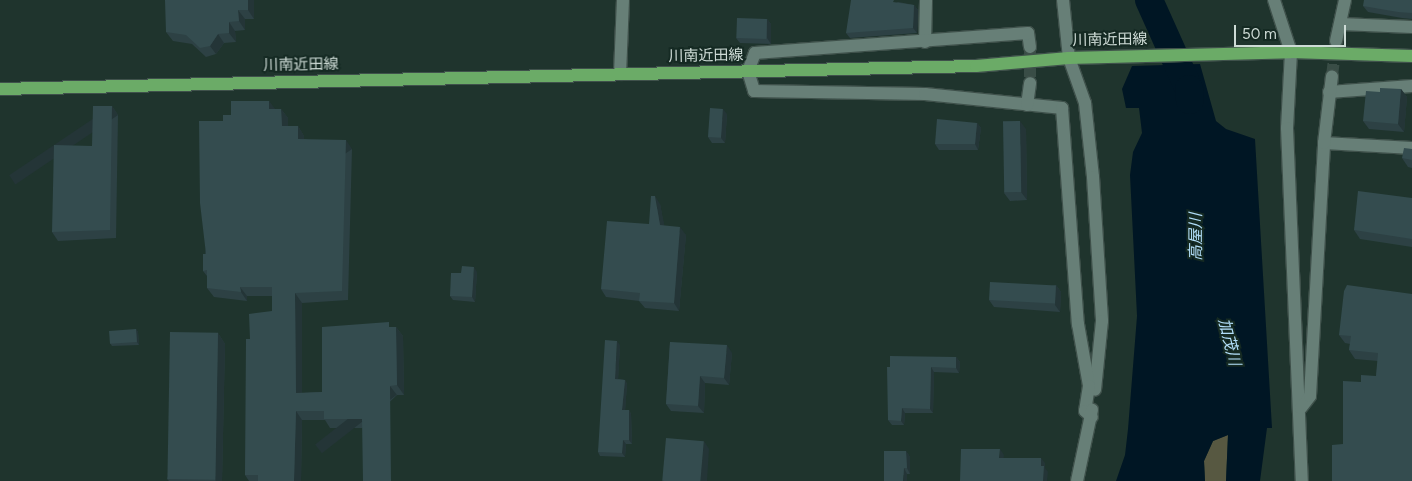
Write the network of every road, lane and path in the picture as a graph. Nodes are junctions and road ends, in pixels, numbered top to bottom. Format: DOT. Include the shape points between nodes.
graph roads {
  1 [pos="623,0"];
  2 [pos="926,0"];
  3 [pos="1063,0"];
  4 [pos="1274,0"];
  5 [pos="1345,0"];
  6 [pos="1341,24"];
  7 [pos="1412,27"];
  8 [pos="1336,41"];
  9 [pos="925,42"];
  10 [pos="1030,47"];
  11 [pos="1291,52"];
  12 [pos="1412,56"];
  13 [pos="1069,58"];
  14 [pos="748,71"];
  15 [pos="620,74"];
  16 [pos="1332,76"];
  17 [pos="1030,83"];
  18 [pos="1412,86"];
  19 [pos="0,89"];
  20 [pos="1329,92"];
  21 [pos="1027,104"];
  22 [pos="1324,143"];
  23 [pos="1412,148"];
  24 [pos="1301,408"];
  25 [pos="1092,417"];
  26 [pos="1077,481"];
  27 [pos="1302,481"];
  1 -- 15 [label="street"];
  2 -- 9 [label="street"];
  3 -- 13 [label="street"];
  4 -- 11 [label="street"];
  5 -- 6 [label="street"];
  6 -- 7 [label="street"];
  6 -- 8 [label="street"];
  9 -- 10 [label="street" via="1028,33"];
  9 -- 14 [label="street" via="755,53"];
  11 -- 12 [label="main road, 川南近田線"];
  11 -- 13 [label="main road, 川南近田線"];
  11 -- 24 [label="street" via="1287,128"];
  13 -- 14 [label="main road, 川南近田線" via="976,66"];
  13 -- 25 [label="street" via="1085,103 1096,216 1102,321"];
  14 -- 15 [label="main road, 川南近田線"];
  14 -- 21 [label="street" via="754,92 925,94"];
  15 -- 19 [label="main road, 川南近田線"];
  16 -- 20 [label="street"];
  17 -- 21 [label="street"];
  18 -- 20 [label="street"];
  20 -- 22 [label="street"];
  21 -- 25 [label="street" via="1062,108 1078,324 1090,386 1085,411"];
  22 -- 23 [label="street"];
  22 -- 24 [label="street" via="1310,396"];
  24 -- 27 [label="street"];
  25 -- 26 [label="street"];
}
